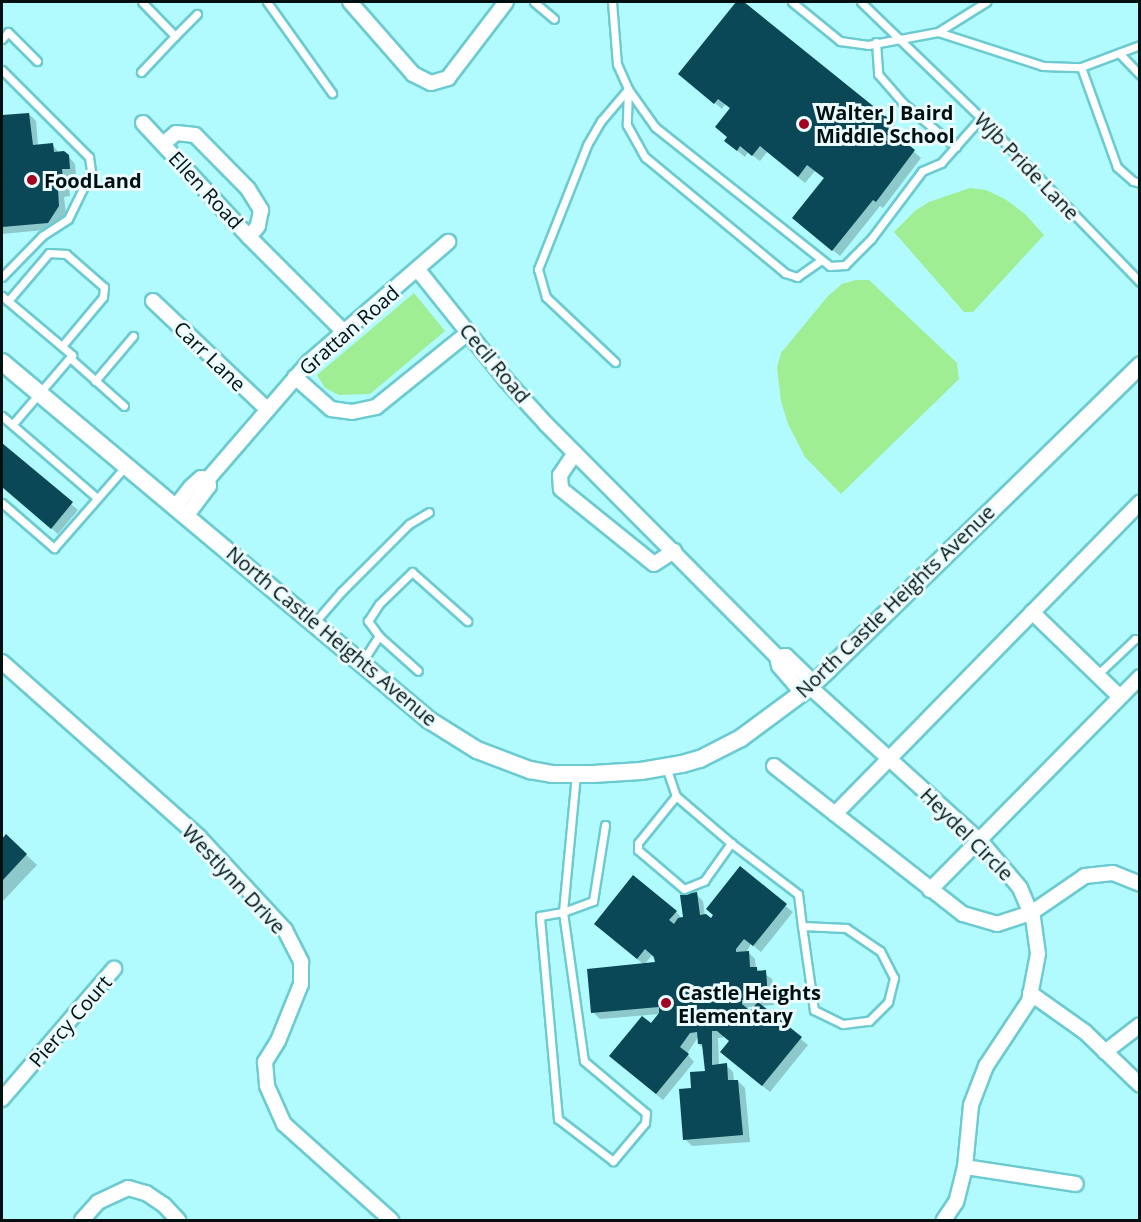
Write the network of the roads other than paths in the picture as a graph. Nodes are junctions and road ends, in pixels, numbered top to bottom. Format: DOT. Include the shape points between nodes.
graph roads {
  1 [pos="142,2"];
  2 [pos="267,2"];
  3 [pos="350,2"];
  4 [pos="506,2"];
  5 [pos="534,2"];
  6 [pos="612,2"];
  7 [pos="792,2"];
  8 [pos="861,2"];
  9 [pos="982,2"];
  10 [pos="197,14"];
  11 [pos="554,20"];
  12 [pos="938,32"];
  13 [pos="175,36"];
  14 [pos="900,37"];
  15 [pos="2,39"];
  16 [pos="876,42"];
  17 [pos="1140,45"];
  18 [pos="1119,53"];
  19 [pos="37,60"];
  20 [pos="1081,67"];
  21 [pos="2,70"];
  22 [pos="141,72"];
  23 [pos="1140,75"];
  24 [pos="628,89"];
  25 [pos="332,93"];
  26 [pos="981,118"];
  27 [pos="143,123"];
  28 [pos="163,144"];
  29 [pos="956,147"];
  30 [pos="1140,183"];
  31 [pos="249,237"];
  32 [pos="448,242"];
  33 [pos="821,260"];
  34 [pos="418,270"];
  35 [pos="2,277"];
  36 [pos="1140,282"];
  37 [pos="2,296"];
  38 [pos="8,301"];
  39 [pos="153,302"];
  40 [pos="344,332"];
  41 [pos="469,332"];
  42 [pos="133,336"];
  43 [pos="62,346"];
  44 [pos="69,358"];
  45 [pos="2,362"];
  46 [pos="615,362"];
  47 [pos="1140,365"];
  48 [pos="295,377"];
  49 [pos="95,381"];
  50 [pos="40,393"];
  51 [pos="124,406"];
  52 [pos="268,410"];
  53 [pos="2,416"];
  54 [pos="12,425"];
  55 [pos="575,453"];
  56 [pos="126,465"];
  57 [pos="97,498"];
  58 [pos="2,503"];
  59 [pos="1140,503"];
  60 [pos="181,510"];
  61 [pos="429,512"];
  62 [pos="674,551"];
  63 [pos="1032,612"];
  64 [pos="467,621"];
  65 [pos="314,624"];
  66 [pos="379,636"];
  67 [pos="1140,639"];
  68 [pos="2,662"];
  69 [pos="360,664"];
  70 [pos="418,671"];
  71 [pos="1097,675"];
  72 [pos="1140,677"];
  73 [pos="808,687"];
  74 [pos="1120,697"];
  75 [pos="889,758"];
  76 [pos="774,766"];
  77 [pos="666,767"];
  78 [pos="576,774"];
  79 [pos="676,796"];
  80 [pos="835,814"];
  81 [pos="605,825"];
  82 [pos="979,841"];
  83 [pos="731,843"];
  84 [pos="1140,884"];
  85 [pos="930,890"];
  86 [pos="563,912"];
  87 [pos="1031,913"];
  88 [pos="802,926"];
  89 [pos="114,969"];
  90 [pos="1030,993"];
  91 [pos="1140,1025"];
  92 [pos="1106,1052"];
  93 [pos="1140,1085"];
  94 [pos="2,1099"];
  95 [pos="965,1167"];
  96 [pos="1076,1184"];
  97 [pos="82,1221"];
  98 [pos="178,1221"];
  99 [pos="391,1221"];
  100 [pos="944,1221"];
  1 -- 13 [label="lane"];
  2 -- 25 [label="lane"];
  3 -- 4 [label="street" via="413,74 431,82 448,78"];
  5 -- 11 [label="lane"];
  6 -- 24 [label="lane" via="617,64"];
  7 -- 16 [label="lane" via="840,40 868,45"];
  8 -- 14 [label="lane, Wjb Pride Lane"];
  9 -- 12 [label="lane"];
  10 -- 13 [label="lane"];
  12 -- 14 [label="lane"];
  12 -- 20 [label="lane" via="1043,66"];
  13 -- 22 [label="lane"];
  14 -- 16 [label="lane"];
  14 -- 26 [label="lane, Wjb Pride Lane"];
  15 -- 19 [label="lane" via="8,32"];
  16 -- 29 [label="lane" via="878,74 903,103"];
  17 -- 18 [label="lane"];
  18 -- 20 [label="lane"];
  18 -- 23 [label="lane"];
  20 -- 30 [label="lane" via="1117,167 1133,182"];
  21 -- 35 [label="lane" via="89,157 91,172 68,219 42,236"];
  24 -- 33 [label="lane" via="655,127"];
  24 -- 33 [label="lane" via="627,125 645,158 785,273 797,277"];
  24 -- 46 [label="lane" via="587,145 538,269 546,297"];
  26 -- 29 [label="lane"];
  26 -- 36 [label="lane, Wjb Pride Lane"];
  27 -- 28 [label="street, Ellen Road"];
  28 -- 31 [label="street, Ellen Road"];
  28 -- 31 [label="street, Ellen Road" via="176,133 195,135 248,189 261,210 258,226"];
  29 -- 33 [label="lane" via="941,163 922,171 871,240 845,265 830,266"];
  31 -- 40 [label="street, Ellen Road"];
  32 -- 34 [label="street, Grattan Road"];
  34 -- 40 [label="street, Grattan Road"];
  34 -- 41 [label="street, Cecil Road"];
  37 -- 38 [label="lane"];
  38 -- 43 [label="lane"];
  38 -- 43 [label="lane" via="49,253 66,254 104,287 103,297"];
  39 -- 52 [label="street, Carr Lane"];
  40 -- 48 [label="street, Grattan Road"];
  41 -- 48 [label="street" via="376,407 352,412 331,409"];
  41 -- 55 [label="street, Cecil Road" via="506,380"];
  42 -- 49 [label="lane"];
  43 -- 44 [label="lane" via="72,355"];
  44 -- 49 [label="lane"];
  44 -- 50 [label="lane"];
  45 -- 50 [label="street, North Castle Heights Avenue"];
  47 -- 73 [label="street, North Castle Heights Avenue"];
  48 -- 52 [label="street, Grattan Road"];
  49 -- 51 [label="lane"];
  50 -- 54 [label="lane"];
  50 -- 56 [label="street, North Castle Heights Avenue"];
  52 -- 60 [label="street, Grattan Road" via="208,479 196,482"];
  53 -- 54 [label="lane"];
  54 -- 57 [label="lane"];
  55 -- 62 [label="street, Cecil Road"];
  55 -- 62 [label="street" via="560,475 561,489 654,564"];
  56 -- 57 [label="lane"];
  56 -- 60 [label="street, North Castle Heights Avenue"];
  57 -- 58 [label="lane" via="54,548"];
  59 -- 63 [label="street"];
  60 -- 65 [label="street, North Castle Heights Avenue"];
  61 -- 65 [label="lane" via="409,524 340,592"];
  62 -- 73 [label="street, Cecil Road" via="777,657 779,666"];
  63 -- 71 [label="street"];
  63 -- 75 [label="street"];
  64 -- 66 [label="lane" via="412,572 379,604 368,621"];
  65 -- 69 [label="street, North Castle Heights Avenue"];
  66 -- 69 [label="lane"];
  66 -- 70 [label="lane"];
  67 -- 71 [label="lane" via="1135,639"];
  68 -- 99 [label="street, Westlynn Drive" via="199,837 285,930 301,962 301,984 278,1041 265,1062 267,1086 285,1124"];
  69 -- 78 [label="street, North Castle Heights Avenue" via="429,720 477,750 530,770"];
  71 -- 74 [label="street"];
  72 -- 74 [label="street"];
  73 -- 75 [label="street, Heydel Circle"];
  73 -- 77 [label="street, North Castle Heights Avenue" via="731,744 700,759"];
  74 -- 82 [label="street"];
  75 -- 80 [label="street"];
  75 -- 82 [label="street, Heydel Circle"];
  76 -- 80 [label="street"];
  77 -- 78 [label="street, North Castle Heights Avenue"];
  77 -- 79 [label="lane"];
  78 -- 86 [label="lane"];
  79 -- 83 [label="lane"];
  79 -- 83 [label="lane" via="638,843 638,850 684,889 704,881"];
  80 -- 85 [label="street"];
  81 -- 86 [label="lane" via="593,901"];
  82 -- 85 [label="street"];
  82 -- 87 [label="street, Heydel Circle" via="1020,888"];
  83 -- 88 [label="lane" via="798,894"];
  84 -- 87 [label="street" via="1113,873 1085,876"];
  85 -- 87 [label="street" via="963,914 997,924"];
  86 -- 86 [label="lane" via="540,916 558,1119 614,1161 645,1123 646,1113 584,1061"];
  87 -- 90 [label="street, Heydel Circle" via="1038,954"];
  88 -- 88 [label="lane" via="846,928 880,951 894,978 888,1002 869,1021 843,1024 814,1010"];
  89 -- 94 [label="street, Piercy Court"];
  90 -- 92 [label="street"];
  90 -- 95 [label="street, Heydel Circle" via="1029,1001 986,1066 971,1105"];
  91 -- 92 [label="street"];
  92 -- 93 [label="street"];
  95 -- 96 [label="street"];
  95 -- 100 [label="street, Heydel Circle" via="956,1202"];
  97 -- 98 [label="street" via="99,1202 128,1188 146,1193"];
}
